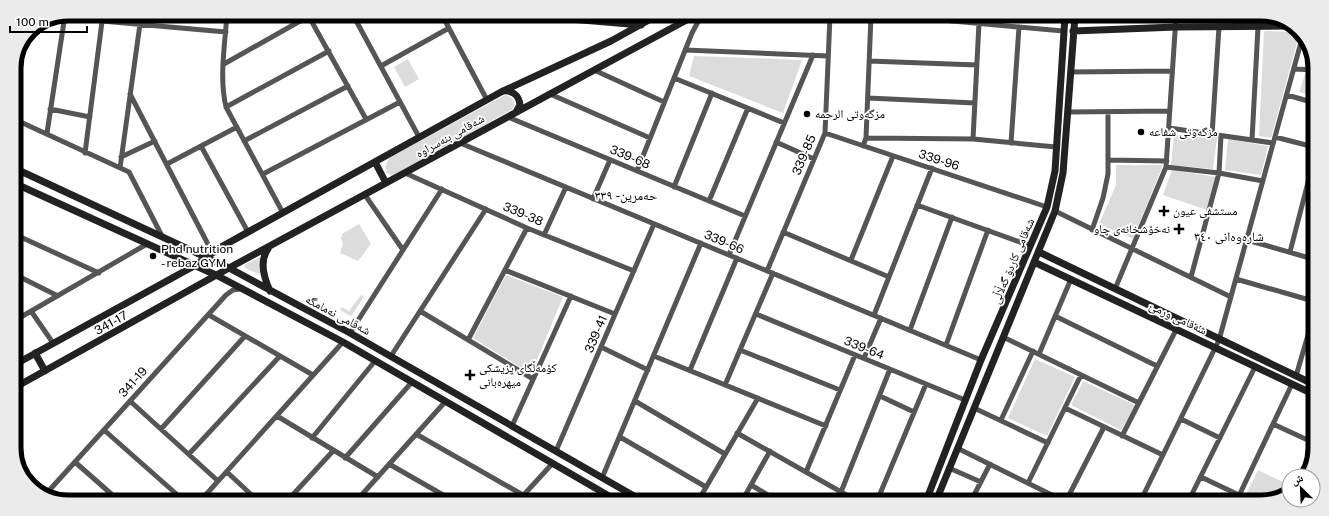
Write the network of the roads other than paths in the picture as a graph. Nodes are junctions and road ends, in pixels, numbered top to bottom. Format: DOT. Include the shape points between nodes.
graph roads {
  1 [pos="64,21"];
  2 [pos="102,21"];
  3 [pos="227,21"];
  4 [pos="299,21"];
  5 [pos="312,21"];
  6 [pos="356,21"];
  7 [pos="445,21"];
  8 [pos="602,21"];
  9 [pos="648,21"];
  10 [pos="685,21"];
  11 [pos="698,21"];
  12 [pos="830,21"];
  13 [pos="871,21"];
  14 [pos="954,21"];
  15 [pos="1064,21"];
  16 [pos="1074,21"];
  17 [pos="1176,21"];
  18 [pos="140,24"];
  19 [pos="979,24"];
  20 [pos="641,25"];
  21 [pos="1282,26"];
  22 [pos="1019,27"];
  23 [pos="1176,27"];
  24 [pos="1219,27"];
  25 [pos="1258,27"];
  26 [pos="449,28"];
  27 [pos="1062,31"];
  28 [pos="1073,31"];
  29 [pos="226,32"];
  30 [pos="1301,43"];
  31 [pos="685,50"];
  32 [pos="329,51"];
  33 [pos="813,55"];
  34 [pos="828,56"];
  35 [pos="869,61"];
  36 [pos="224,64"];
  37 [pos="977,65"];
  38 [pos="381,66"];
  39 [pos="1294,69"];
  40 [pos="594,70"];
  41 [pos="1308,70"];
  42 [pos="1172,71"];
  43 [pos="1070,72"];
  44 [pos="674,78"];
  45 [pos="348,86"];
  46 [pos="500,92"];
  47 [pos="130,94"];
  48 [pos="550,94"];
  49 [pos="712,94"];
  50 [pos="1287,95"];
  51 [pos="868,98"];
  52 [pos="487,100"];
  53 [pos="1308,100"];
  54 [pos="400,102"];
  55 [pos="664,102"];
  56 [pos="975,103"];
  57 [pos="226,107"];
  58 [pos="748,108"];
  59 [pos="50,109"];
  60 [pos="1170,111"];
  61 [pos="1068,112"];
  62 [pos="1108,112"];
  63 [pos="511,115"];
  64 [pos="90,117"];
  65 [pos="366,120"];
  66 [pos="21,122"];
  67 [pos="784,123"];
  68 [pos="237,127"];
  69 [pos="1169,128"];
  70 [pos="46,133"];
  71 [pos="825,133"];
  72 [pos="1212,135"];
  73 [pos="1221,136"];
  74 [pos="419,137"];
  75 [pos="1275,137"];
  76 [pos="650,138"];
  77 [pos="866,138"];
  78 [pos="973,139"];
  79 [pos="1252,140"];
  80 [pos="155,141"];
  81 [pos="244,141"];
  82 [pos="776,142"];
  83 [pos="460,143"];
  84 [pos="1011,143"];
  85 [pos="1273,143"];
  86 [pos="1308,145"];
  87 [pos="201,146"];
  88 [pos="864,146"];
  89 [pos="1056,147"];
  90 [pos="85,153"];
  91 [pos="893,156"];
  92 [pos="121,157"];
  93 [pos="814,159"];
  94 [pos="610,160"];
  95 [pos="1108,160"];
  96 [pos="375,162"];
  97 [pos="167,164"];
  98 [pos="1167,164"];
  99 [pos="120,168"];
  100 [pos="932,168"];
  101 [pos="21,171"];
  102 [pos="637,171"];
  103 [pos="405,173"];
  104 [pos="1219,173"];
  105 [pos="263,174"];
  106 [pos="1263,181"];
  107 [pos="386,183"];
  108 [pos="1308,183"];
  109 [pos="21,185"];
  110 [pos="674,186"];
  111 [pos="566,187"];
  112 [pos="442,189"];
  113 [pos="365,195"];
  114 [pos="594,199"];
  115 [pos="709,201"];
  116 [pos="917,205"];
  117 [pos="1047,206"];
  118 [pos="486,209"];
  119 [pos="1055,211"];
  120 [pos="283,213"];
  121 [pos="745,216"];
  122 [pos="952,217"];
  123 [pos="654,224"];
  124 [pos="527,228"];
  125 [pos="988,230"];
  126 [pos="1092,230"];
  127 [pos="248,232"];
  128 [pos="783,232"];
  129 [pos="544,235"];
  130 [pos="21,237"];
  131 [pos="163,238"];
  132 [pos="1247,240"];
  133 [pos="147,244"];
  134 [pos="701,244"];
  135 [pos="270,246"];
  136 [pos="1030,246"];
  137 [pos="1133,249"];
  138 [pos="403,250"];
  139 [pos="212,252"];
  140 [pos="1039,252"];
  141 [pos="1290,252"];
  142 [pos="729,255"];
  143 [pos="205,257"];
  144 [pos="1308,257"];
  145 [pos="737,258"];
  146 [pos="851,260"];
  147 [pos="1034,262"];
  148 [pos="194,266"];
  149 [pos="230,268"];
  150 [pos="505,270"];
  151 [pos="634,271"];
  152 [pos="767,271"];
  153 [pos="99,273"];
  154 [pos="773,273"];
  155 [pos="218,276"];
  156 [pos="889,277"];
  157 [pos="1191,277"];
  158 [pos="21,278"];
  159 [pos="1071,279"];
  160 [pos="1236,279"];
  161 [pos="240,288"];
  162 [pos="1115,289"];
  163 [pos="270,292"];
  164 [pos="58,296"];
  165 [pos="571,296"];
  166 [pos="1231,297"];
  167 [pos="1308,301"];
  168 [pos="1005,308"];
  169 [pos="31,311"];
  170 [pos="420,311"];
  171 [pos="1013,311"];
  172 [pos="615,314"];
  173 [pos="756,314"];
  174 [pos="208,315"];
  175 [pos="874,315"];
  176 [pos="21,316"];
  177 [pos="1056,316"];
  178 [pos="881,318"];
  179 [pos="910,330"];
  180 [pos="1176,330"];
  181 [pos="350,333"];
  182 [pos="245,336"];
  183 [pos="1002,337"];
  184 [pos="468,340"];
  185 [pos="1219,340"];
  186 [pos="1308,340"];
  187 [pos="343,342"];
  188 [pos="53,343"];
  189 [pos="946,345"];
  190 [pos="601,347"];
  191 [pos="1216,348"];
  192 [pos="740,350"];
  193 [pos="1033,351"];
  194 [pos="35,353"];
  195 [pos="1039,354"];
  196 [pos="856,355"];
  197 [pos="280,356"];
  198 [pos="391,356"];
  199 [pos="654,356"];
  200 [pos="864,358"];
  201 [pos="981,360"];
  202 [pos="21,361"];
  203 [pos="375,361"];
  204 [pos="1157,366"];
  205 [pos="1255,367"];
  206 [pos="890,369"];
  207 [pos="648,370"];
  208 [pos="690,370"];
  209 [pos="45,371"];
  210 [pos="313,375"];
  211 [pos="1081,375"];
  212 [pos="1296,376"];
  213 [pos="533,379"];
  214 [pos="412,382"];
  215 [pos="1308,382"];
  216 [pos="21,384"];
  217 [pos="926,384"];
  218 [pos="1292,384"];
  219 [pos="725,385"];
  220 [pos="840,390"];
  221 [pos="1308,392"];
  222 [pos="880,396"];
  223 [pos="758,398"];
  224 [pos="965,400"];
  225 [pos="130,401"];
  226 [pos="635,401"];
  227 [pos="445,402"];
  228 [pos="1139,403"];
  229 [pos="974,408"];
  230 [pos="1065,408"];
  231 [pos="914,412"];
  232 [pos="277,416"];
  233 [pos="1181,419"];
  234 [pos="1001,420"];
  235 [pos="1273,424"];
  236 [pos="512,426"];
  237 [pos="826,426"];
  238 [pos="1104,427"];
  239 [pos="161,429"];
  240 [pos="104,430"];
  241 [pos="737,433"];
  242 [pos="416,434"];
  243 [pos="529,436"];
  244 [pos="1122,436"];
  245 [pos="620,437"];
  246 [pos="312,438"];
  247 [pos="1220,438"];
  248 [pos="1308,440"];
  249 [pos="1048,443"];
  250 [pos="522,446"];
  251 [pos="957,448"];
  252 [pos="333,451"];
  253 [pos="556,451"];
  254 [pos="770,451"];
  255 [pos="190,454"];
  256 [pos="725,454"];
  257 [pos="1163,455"];
  258 [pos="345,458"];
  259 [pos="75,462"];
  260 [pos="389,464"];
  261 [pos="552,464"];
  262 [pos="990,464"];
  263 [pos="949,468"];
  264 [pos="226,472"];
  265 [pos="806,472"];
  266 [pos="378,477"];
  267 [pos="1201,477"];
  268 [pos="602,478"];
  269 [pos="218,481"];
  270 [pos="981,482"];
  271 [pos="1028,483"];
  272 [pos="751,485"];
  273 [pos="706,487"];
  274 [pos="49,491"];
  275 [pos="841,492"];
  276 [pos="363,494"];
  277 [pos="524,494"];
  278 [pos="1239,494"];
  279 [pos="112,495"];
  280 [pos="177,495"];
  281 [pos="206,495"];
  282 [pos="251,495"];
  283 [pos="293,495"];
  284 [pos="443,495"];
  285 [pos="607,495"];
  286 [pos="627,495"];
  287 [pos="701,495"];
  288 [pos="745,495"];
  289 [pos="768,495"];
  290 [pos="846,495"];
  291 [pos="879,495"];
  292 [pos="928,495"];
  293 [pos="938,495"];
  294 [pos="974,495"];
  295 [pos="1053,495"];
  296 [pos="1069,495"];
  297 [pos="1143,495"];
  298 [pos="1192,495"];
  1 -- 59 [label="street"];
  2 -- 18 [label="street"];
  2 -- 64 [label="street"];
  3 -- 29 [label="street"];
  4 -- 36 [label="street"];
  5 -- 32 [label="street"];
  6 -- 38 [label="street"];
  7 -- 26 [label="street"];
  8 -- 20 [label="main road"];
  9 -- 20 [label="main road, شەقامی بنەسراوە"];
  10 -- 40 [label="main road, شەقامی بنەسراوە"];
  11 -- 31 [label="street"];
  12 -- 34 [label="street, 339-85"];
  13 -- 35 [label="street"];
  14 -- 19 [label="street"];
  15 -- 27 [label="main road, شەقامی کاردۆ گەڵاڵی"];
  16 -- 28 [label="main road, شەقامی کاردۆ گەڵاڵی"];
  17 -- 23 [label="street"];
  18 -- 29 [label="street"];
  18 -- 47 [label="street"];
  19 -- 22 [label="street"];
  19 -- 37 [label="street"];
  20 -- 46 [label="main road, شەقامی بنەسراوە"];
  21 -- 25 [label="main road"];
  22 -- 27 [label="street"];
  22 -- 84 [label="street"];
  23 -- 24 [label="main road"];
  23 -- 28 [label="main road"];
  23 -- 42 [label="street"];
  24 -- 25 [label="main road"];
  24 -- 72 [label="street"];
  25 -- 79 [label="street"];
  26 -- 38 [label="street"];
  26 -- 52 [label="street"];
  27 -- 89 [label="main road, شەقامی کاردۆ گەڵاڵی"];
  28 -- 43 [label="main road, شەقامی کاردۆ گەڵاڵی"];
  29 -- 36 [label="street"];
  30 -- 39 [label="street"];
  31 -- 33 [label="street"];
  31 -- 44 [label="street"];
  32 -- 45 [label="street"];
  32 -- 57 [label="street"];
  33 -- 34 [label="street"];
  33 -- 67 [label="street"];
  34 -- 71 [label="street, 339-85"];
  35 -- 37 [label="street"];
  35 -- 51 [label="street"];
  36 -- 57 [label="street"];
  37 -- 56 [label="street"];
  38 -- 54 [label="street"];
  39 -- 41 [label="street"];
  39 -- 50 [label="street"];
  40 -- 48 [label="main road, شەقامی بنەسراوە"];
  40 -- 55 [label="street"];
  42 -- 43 [label="street"];
  42 -- 60 [label="street"];
  43 -- 61 [label="main road, شەقامی کاردۆ گەڵاڵی"];
  44 -- 49 [label="street"];
  44 -- 55 [label="street"];
  45 -- 65 [label="street"];
  45 -- 81 [label="street"];
  46 -- 52 [label="main road, شەقامی بنەسراوە"];
  46 -- 63 [label="main road" via="509,91 517,96 520,105"];
  47 -- 80 [label="street"];
  47 -- 92 [label="street"];
  48 -- 63 [label="main road, شەقامی بنەسراوە"];
  48 -- 76 [label="street"];
  49 -- 58 [label="street"];
  49 -- 110 [label="street"];
  50 -- 53 [label="street"];
  50 -- 75 [label="street"];
  51 -- 56 [label="street"];
  51 -- 77 [label="street"];
  52 -- 74 [label="main road, شەقامی بنەسراوە"];
  54 -- 65 [label="street"];
  54 -- 74 [label="street"];
  55 -- 76 [label="street"];
  56 -- 78 [label="street"];
  57 -- 68 [label="street"];
  58 -- 67 [label="street"];
  58 -- 115 [label="street"];
  59 -- 64 [label="street"];
  59 -- 70 [label="street"];
  60 -- 62 [label="street"];
  60 -- 69 [label="street"];
  61 -- 62 [label="street"];
  61 -- 119 [label="main road, شەقامی کاردۆ گەڵاڵی" via="1063,173"];
  62 -- 95 [label="street"];
  63 -- 83 [label="main road, شەقامی بنەسراوە"];
  63 -- 94 [label="street, 339-68"];
  64 -- 90 [label="street"];
  65 -- 105 [label="street"];
  66 -- 70 [label="street"];
  67 -- 82 [label="street"];
  68 -- 81 [label="street"];
  68 -- 87 [label="street"];
  69 -- 72 [label="street"];
  69 -- 98 [label="street"];
  70 -- 90 [label="street"];
  71 -- 88 [label="street, 339-96"];
  71 -- 93 [label="street, 339-85"];
  72 -- 73 [label="street"];
  73 -- 79 [label="street"];
  73 -- 104 [label="street"];
  74 -- 96 [label="main road, شەقامی بنەسراوە"];
  75 -- 85 [label="street"];
  75 -- 86 [label="street"];
  76 -- 102 [label="street"];
  77 -- 78 [label="street"];
  77 -- 88 [label="street"];
  78 -- 84 [label="street"];
  79 -- 85 [label="street"];
  80 -- 92 [label="street"];
  80 -- 97 [label="street"];
  81 -- 105 [label="street"];
  82 -- 93 [label="street"];
  82 -- 121 [label="street"];
  83 -- 103 [label="main road, شەقامی بنەسراوە"];
  83 -- 111 [label="street, 339-66"];
  84 -- 89 [label="street"];
  85 -- 106 [label="street"];
  87 -- 97 [label="street"];
  87 -- 127 [label="street"];
  88 -- 91 [label="street, 339-96"];
  89 -- 117 [label="main road, شەقامی کاردۆ گەڵاڵی" via="1055,171"];
  90 -- 99 [label="street"];
  91 -- 100 [label="street, 339-96"];
  91 -- 146 [label="street"];
  92 -- 99 [label="street"];
  93 -- 128 [label="street, 339-85"];
  94 -- 102 [label="street, 339-68"];
  94 -- 114 [label="street"];
  95 -- 98 [label="street"];
  95 -- 126 [label="street" via="1106,188"];
  96 -- 107 [label="main road"];
  96 -- 120 [label="main road, شەقامی بنەسراوە"];
  97 -- 139 [label="street"];
  98 -- 104 [label="street"];
  98 -- 137 [label="street"];
  99 -- 131 [label="street" via="129,172"];
  100 -- 116 [label="street"];
  100 -- 117 [label="street, 339-96"];
  101 -- 131 [label="main road, شەقامی نەمامگە"];
  102 -- 110 [label="street, 339-68"];
  103 -- 107 [label="main road, شەقامی بنەسراوە"];
  103 -- 112 [label="street, 339-38"];
  104 -- 106 [label="street"];
  104 -- 157 [label="street"];
  105 -- 120 [label="street"];
  106 -- 132 [label="street"];
  107 -- 113 [label="main road, شەقامی بنەسراوە"];
  108 -- 141 [label="street"];
  109 -- 133 [label="main road, شەقامی نەمامگە"];
  110 -- 115 [label="street, 339-68"];
  111 -- 114 [label="street, 339-66"];
  111 -- 129 [label="street"];
  112 -- 118 [label="street, 339-38"];
  112 -- 138 [label="street"];
  113 -- 135 [label="main road, شەقامی بنەسراوە"];
  113 -- 138 [label="street"];
  114 -- 123 [label="street, 339-66"];
  115 -- 121 [label="street, 339-68"];
  116 -- 122 [label="street"];
  116 -- 156 [label="street"];
  117 -- 136 [label="main road, شەقامی کاردۆ گەڵاڵی"];
  118 -- 124 [label="street, 339-38"];
  118 -- 170 [label="street"];
  119 -- 126 [label="street"];
  119 -- 140 [label="main road, شەقامی کاردۆ گەڵاڵی"];
  120 -- 127 [label="main road, شەقامی بنەسراوە"];
  121 -- 142 [label="street"];
  122 -- 125 [label="street"];
  122 -- 179 [label="street"];
  123 -- 134 [label="street, 339-66"];
  123 -- 151 [label="street, 339-41"];
  124 -- 129 [label="street, 339-38"];
  124 -- 150 [label="street"];
  125 -- 136 [label="street"];
  125 -- 189 [label="street"];
  126 -- 137 [label="street"];
  127 -- 139 [label="main road, شەقامی بنەسراوە"];
  128 -- 146 [label="street"];
  128 -- 152 [label="street, 339-85"];
  129 -- 151 [label="street, 339-38"];
  130 -- 153 [label="street"];
  131 -- 143 [label="main road, شەقامی نەمامگە"];
  132 -- 141 [label="street"];
  132 -- 160 [label="street"];
  133 -- 148 [label="main road, شەقامی نەمامگە"];
  133 -- 153 [label="street"];
  134 -- 142 [label="street, 339-66"];
  134 -- 199 [label="street"];
  135 -- 149 [label="main road, شەقامی بنەسراوە"];
  135 -- 163 [label="main road" via="263,260 266,284"];
  136 -- 168 [label="main road, شەقامی کاردۆ گەڵاڵی"];
  137 -- 157 [label="street"];
  137 -- 162 [label="street"];
  138 -- 181 [label="street"];
  139 -- 143 [label="main road, شەقامی بنەسراوە"];
  140 -- 147 [label="main road, شەقامی کاردۆ گەڵاڵی"];
  140 -- 162 [label="main road, شەقامی ورمێ"];
  141 -- 144 [label="street"];
  142 -- 145 [label="street, 339-66"];
  143 -- 148 [label="main road, شەقامی بنەسراوە"];
  143 -- 149 [label="main road, شەقامی نەمامگە"];
  145 -- 152 [label="street, 339-66"];
  145 -- 208 [label="street"];
  146 -- 156 [label="street"];
  147 -- 159 [label="main road, شەقامی ورمێ"];
  147 -- 171 [label="main road, شەقامی کاردۆ گەڵاڵی"];
  148 -- 155 [label="main road, شەقامی نەمامگە"];
  148 -- 188 [label="main road, 341-17"];
  149 -- 155 [label="main road, شەقامی بنەسراوە"];
  149 -- 163 [label="main road, شەقامی نەمامگە"];
  150 -- 165 [label="street"];
  150 -- 184 [label="street"];
  151 -- 172 [label="street, 339-41"];
  152 -- 154 [label="street, 339-66"];
  153 -- 164 [label="street"];
  154 -- 173 [label="street"];
  154 -- 175 [label="street, 339-66"];
  155 -- 161 [label="main road, شەقامی نەمامگە"];
  155 -- 209 [label="main road, 341-17"];
  156 -- 175 [label="street"];
  157 -- 166 [label="street"];
  158 -- 164 [label="street"];
  159 -- 177 [label="street"];
  159 -- 180 [label="main road, شەقامی ورمێ"];
  160 -- 166 [label="street"];
  160 -- 167 [label="street"];
  161 -- 174 [label="street, 341-19" via="226,295"];
  161 -- 187 [label="main road, شەقامی نەمامگە"];
  162 -- 185 [label="main road, شەقامی ورمێ"];
  163 -- 181 [label="main road, شەقامی نەمامگە"];
  164 -- 169 [label="street"];
  165 -- 172 [label="street"];
  165 -- 213 [label="street"];
  166 -- 185 [label="street"];
  168 -- 171 [label="main road"];
  168 -- 201 [label="main road, شەقامی کاردۆ گەڵاڵی"];
  169 -- 176 [label="street"];
  169 -- 188 [label="street"];
  170 -- 184 [label="street"];
  170 -- 198 [label="street"];
  171 -- 183 [label="main road, شەقامی کاردۆ گەڵاڵی"];
  172 -- 190 [label="street, 339-41"];
  173 -- 192 [label="street"];
  173 -- 196 [label="street, 339-64"];
  174 -- 182 [label="street"];
  174 -- 225 [label="street, 341-19"];
  175 -- 178 [label="street, 339-66"];
  177 -- 195 [label="street"];
  177 -- 204 [label="street"];
  178 -- 179 [label="street, 339-66"];
  178 -- 200 [label="street"];
  179 -- 189 [label="street, 339-66"];
  180 -- 191 [label="main road, شەقامی ورمێ"];
  180 -- 204 [label="street"];
  181 -- 198 [label="main road, شەقامی نەمامگە"];
  182 -- 197 [label="street"];
  182 -- 239 [label="street"];
  183 -- 193 [label="street"];
  183 -- 229 [label="main road, شەقامی کاردۆ گەڵاڵی"];
  184 -- 213 [label="street"];
  185 -- 191 [label="street"];
  185 -- 212 [label="main road, شەقامی ورمێ"];
  186 -- 212 [label="street"];
  187 -- 203 [label="main road, شەقامی نەمامگە"];
  187 -- 210 [label="street"];
  188 -- 194 [label="main road, 341-17"];
  189 -- 201 [label="street, 339-66"];
  190 -- 207 [label="street"];
  190 -- 253 [label="street, 339-41"];
  191 -- 205 [label="main road, شەقامی ورمێ"];
  191 -- 233 [label="street"];
  192 -- 219 [label="street"];
  192 -- 220 [label="street"];
  193 -- 195 [label="street"];
  193 -- 234 [label="street"];
  194 -- 202 [label="main road, 341-17"];
  194 -- 209 [label="main road"];
  195 -- 211 [label="street"];
  196 -- 200 [label="street, 339-64"];
  196 -- 220 [label="street"];
  197 -- 210 [label="street"];
  197 -- 255 [label="street"];
  198 -- 236 [label="main road, شەقامی نەمامگە"];
  199 -- 207 [label="street"];
  199 -- 208 [label="street"];
  200 -- 206 [label="street, 339-64"];
  201 -- 224 [label="main road, شەقامی کاردۆ گەڵاڵی"];
  203 -- 214 [label="main road, شەقامی نەمامگە"];
  203 -- 246 [label="street"];
  204 -- 228 [label="street"];
  205 -- 218 [label="main road, شەقامی ورمێ"];
  205 -- 247 [label="street"];
  206 -- 217 [label="street, 339-64"];
  206 -- 222 [label="street"];
  207 -- 226 [label="street"];
  208 -- 219 [label="street"];
  209 -- 216 [label="main road, 341-17"];
  210 -- 232 [label="street"];
  211 -- 228 [label="street"];
  211 -- 230 [label="street"];
  212 -- 215 [label="main road, شەقامی ورمێ"];
  213 -- 236 [label="street"];
  214 -- 227 [label="main road, شەقامی نەمامگە"];
  214 -- 258 [label="street"];
  217 -- 224 [label="street, 339-64"];
  217 -- 231 [label="street"];
  218 -- 221 [label="main road, شەقامی ورمێ"];
  218 -- 235 [label="street"];
  219 -- 223 [label="street"];
  220 -- 237 [label="street"];
  222 -- 231 [label="street"];
  222 -- 275 [label="street"];
  223 -- 237 [label="street"];
  223 -- 241 [label="street"];
  224 -- 292 [label="main road, شەقامی کاردۆ گەڵاڵی"];
  225 -- 239 [label="street"];
  225 -- 240 [label="street, 341-19"];
  226 -- 245 [label="street"];
  226 -- 256 [label="street"];
  227 -- 242 [label="street"];
  227 -- 250 [label="main road, شەقامی نەمامگە"];
  228 -- 244 [label="street"];
  229 -- 234 [label="street"];
  229 -- 251 [label="main road, شەقامی کاردۆ گەڵاڵی"];
  230 -- 238 [label="street"];
  230 -- 249 [label="street"];
  231 -- 291 [label="street"];
  232 -- 246 [label="street"];
  232 -- 264 [label="street"];
  233 -- 247 [label="street"];
  233 -- 257 [label="street"];
  234 -- 249 [label="street"];
  235 -- 248 [label="street"];
  235 -- 278 [label="street"];
  236 -- 243 [label="main road, شەقامی نەمامگە"];
  237 -- 265 [label="street"];
  238 -- 244 [label="street"];
  238 -- 296 [label="street"];
  239 -- 255 [label="street"];
  240 -- 259 [label="street, 341-19"];
  240 -- 280 [label="street"];
  241 -- 254 [label="street"];
  241 -- 256 [label="street"];
  242 -- 260 [label="street"];
  242 -- 277 [label="street"];
  243 -- 250 [label="main road"];
  243 -- 253 [label="main road, شەقامی نەمامگە"];
  244 -- 257 [label="street"];
  245 -- 268 [label="street"];
  245 -- 273 [label="street"];
  246 -- 252 [label="street"];
  247 -- 267 [label="street"];
  249 -- 271 [label="street"];
  250 -- 261 [label="main road, شەقامی نەمامگە"];
  251 -- 262 [label="street"];
  251 -- 263 [label="main road, شەقامی کاردۆ گەڵاڵی"];
  252 -- 258 [label="street"];
  252 -- 283 [label="street"];
  253 -- 268 [label="main road, شەقامی نەمامگە"];
  254 -- 265 [label="street"];
  254 -- 272 [label="street"];
  255 -- 269 [label="street"];
  256 -- 273 [label="street"];
  257 -- 297 [label="street"];
  258 -- 266 [label="street"];
  259 -- 274 [label="street, 341-19"];
  259 -- 279 [label="street"];
  260 -- 266 [label="street"];
  260 -- 284 [label="street"];
  261 -- 277 [label="street"];
  261 -- 285 [label="main road, شەقامی نەمامگە"];
  262 -- 270 [label="street"];
  262 -- 271 [label="street"];
  263 -- 270 [label="street"];
  263 -- 293 [label="main road, شەقامی کاردۆ گەڵاڵی"];
  264 -- 269 [label="street"];
  264 -- 282 [label="street"];
  265 -- 275 [label="street"];
  266 -- 276 [label="street"];
  267 -- 278 [label="street"];
  267 -- 298 [label="street"];
  268 -- 286 [label="main road, شەقامی نەمامگە"];
  269 -- 281 [label="street"];
  270 -- 294 [label="street"];
  271 -- 295 [label="street"];
  272 -- 288 [label="street"];
  272 -- 289 [label="street"];
  273 -- 287 [label="street"];
  275 -- 290 [label="street"];
}
